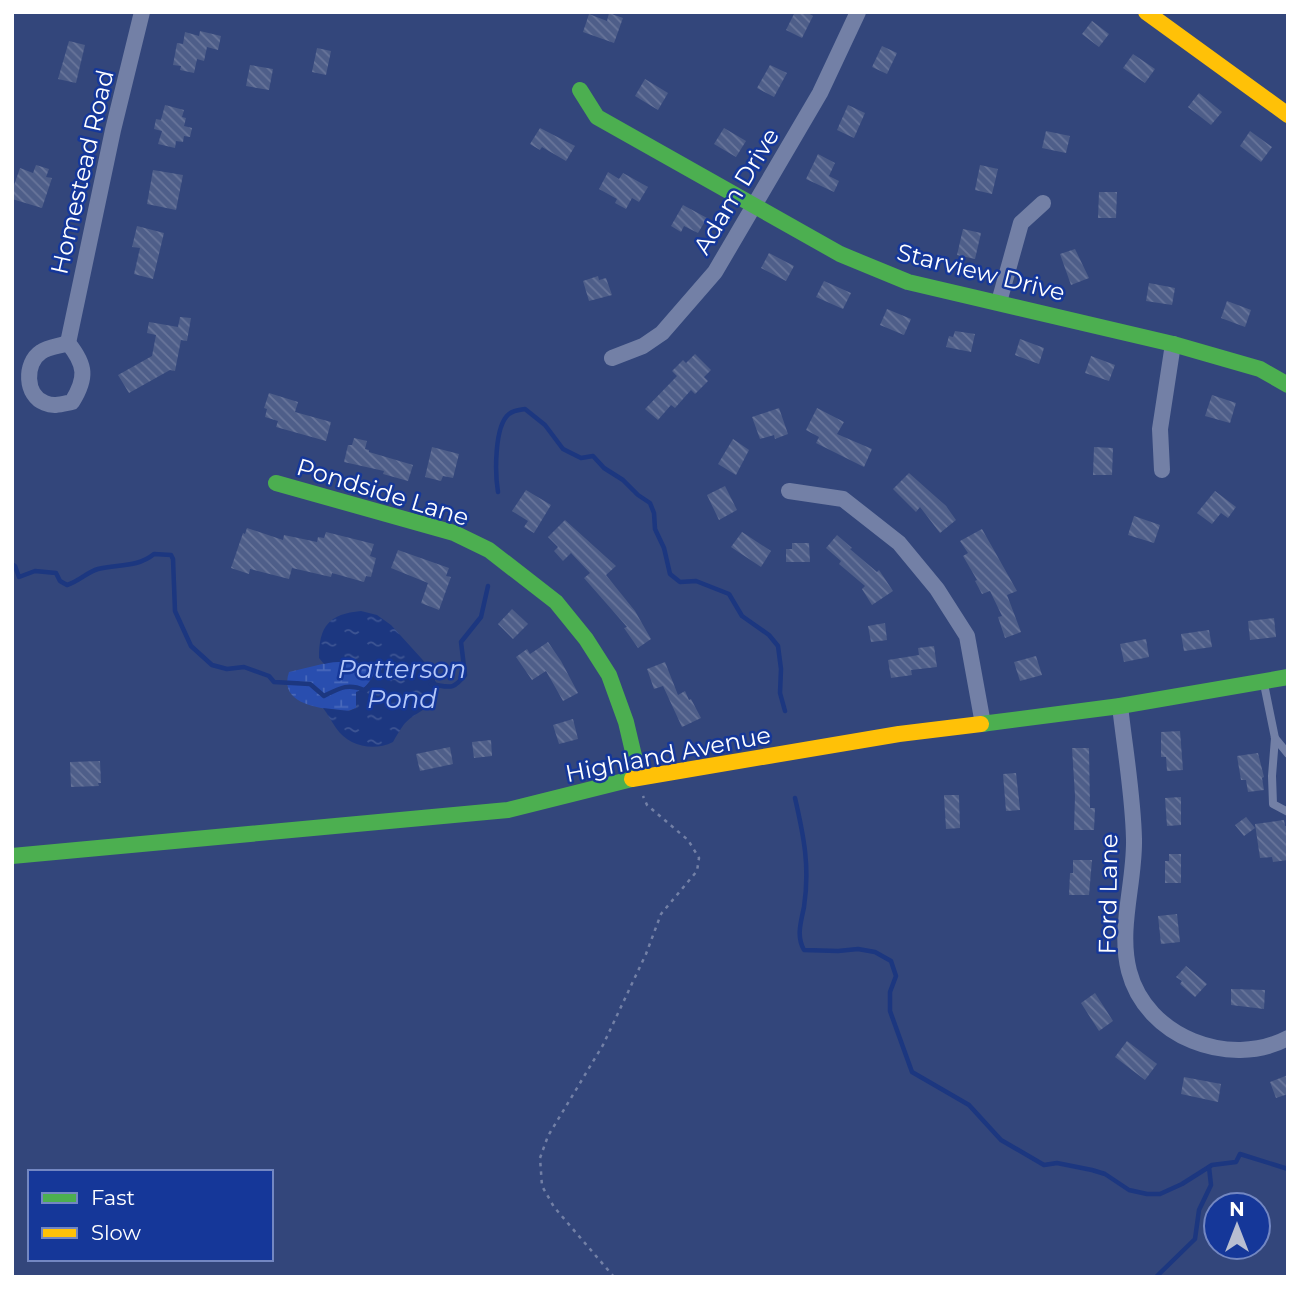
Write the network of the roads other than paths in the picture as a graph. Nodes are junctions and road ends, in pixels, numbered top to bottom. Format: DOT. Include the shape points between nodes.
graph roads {
  1 [pos="142,12"];
  2 [pos="858,12"];
  3 [pos="1146,12"];
  4 [pos="580,90"];
  5 [pos="1288,116"];
  6 [pos="1043,203"];
  7 [pos="754,206"];
  8 [pos="999,302"];
  9 [pos="68,343"];
  10 [pos="1173,344"];
  11 [pos="612,358"];
  12 [pos="1288,385"];
  13 [pos="1162,470"];
  14 [pos="276,483"];
  15 [pos="789,491"];
  16 [pos="1288,677"];
  17 [pos="1264,681"];
  18 [pos="1120,706"];
  19 [pos="983,724"];
  20 [pos="1275,738"];
  21 [pos="1288,754"];
  22 [pos="639,777"];
  23 [pos="1288,812"];
  24 [pos="12,856"];
  25 [pos="1288,1038"];
  1 -- 9 [label="street, Homestead Road"];
  2 -- 7 [label="street, Adam Drive" via="820,93"];
  3 -- 5 [label="street"];
  4 -- 7 [label="street, Starview Drive" via="597,117"];
  6 -- 8 [label="street" via="1021,223"];
  7 -- 8 [label="street, Starview Drive" via="840,254 908,282"];
  7 -- 11 [label="street, Adam Drive" via="715,272 662,333"];
  8 -- 10 [label="street, Starview Drive"];
  10 -- 12 [label="street, Starview Drive" via="1260,369"];
  10 -- 13 [label="street" via="1160,429"];
  14 -- 22 [label="street, Pondside Lane" via="454,533 489,550 555,602 609,675"];
  15 -- 19 [label="street" via="844,499 899,543 937,589 967,636"];
  16 -- 17 [label="street, Highland Avenue"];
  17 -- 18 [label="street, Highland Avenue"];
  17 -- 20 [label="lane"];
  18 -- 19 [label="street, Highland Avenue"];
  18 -- 25 [label="street, Ford Lane" via="1134,839 1126,945 1129,971 1139,995 1173,1032 1203,1046 1230,1051"];
  19 -- 22 [label="street, Highland Avenue"];
  20 -- 21 [label="lane"];
  20 -- 23 [label="lane" via="1273,804"];
  22 -- 24 [label="street, Highland Avenue" via="508,810"];
}
